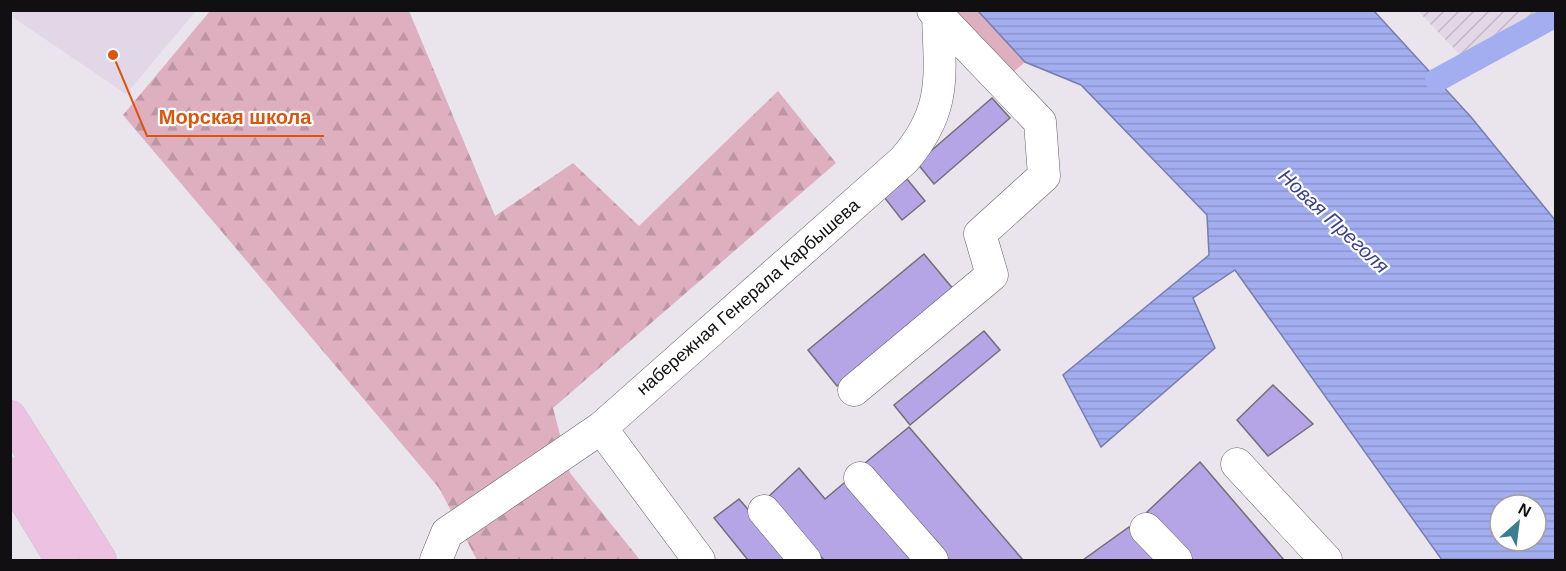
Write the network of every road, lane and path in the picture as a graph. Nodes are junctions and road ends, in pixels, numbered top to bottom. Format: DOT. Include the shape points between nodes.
graph roads {
  1 [pos="935,13"];
  2 [pos="854,390"];
  3 [pos="10,417"];
  4 [pos="601,428"];
  5 [pos="1237,464"];
  6 [pos="10,474"];
  7 [pos="860,478"];
  8 [pos="764,511"];
  9 [pos="1146,529"];
  10 [pos="62,561"];
  11 [pos="100,561"];
  12 [pos="436,561"];
  13 [pos="699,561"];
  14 [pos="805,561"];
  15 [pos="932,561"];
  16 [pos="1176,561"];
  17 [pos="1326,561"];
  1 -- 2 [label="street, набережная Генерала Карбышева" via="1040,122 1044,176 980,234 992,275"];
  1 -- 4 [label="street, набережная Генерала Карбышева" via="941,83 924,137 904,160"];
  3 -- 11 [label="main road"];
  4 -- 12 [label="street, набережная Генерала Карбышева" via="447,533"];
  4 -- 13 [label="street"];
  5 -- 17 [label="street"];
  6 -- 10 [label="main road"];
  7 -- 15 [label="street"];
  8 -- 14 [label="street"];
  9 -- 16 [label="street"];
}
